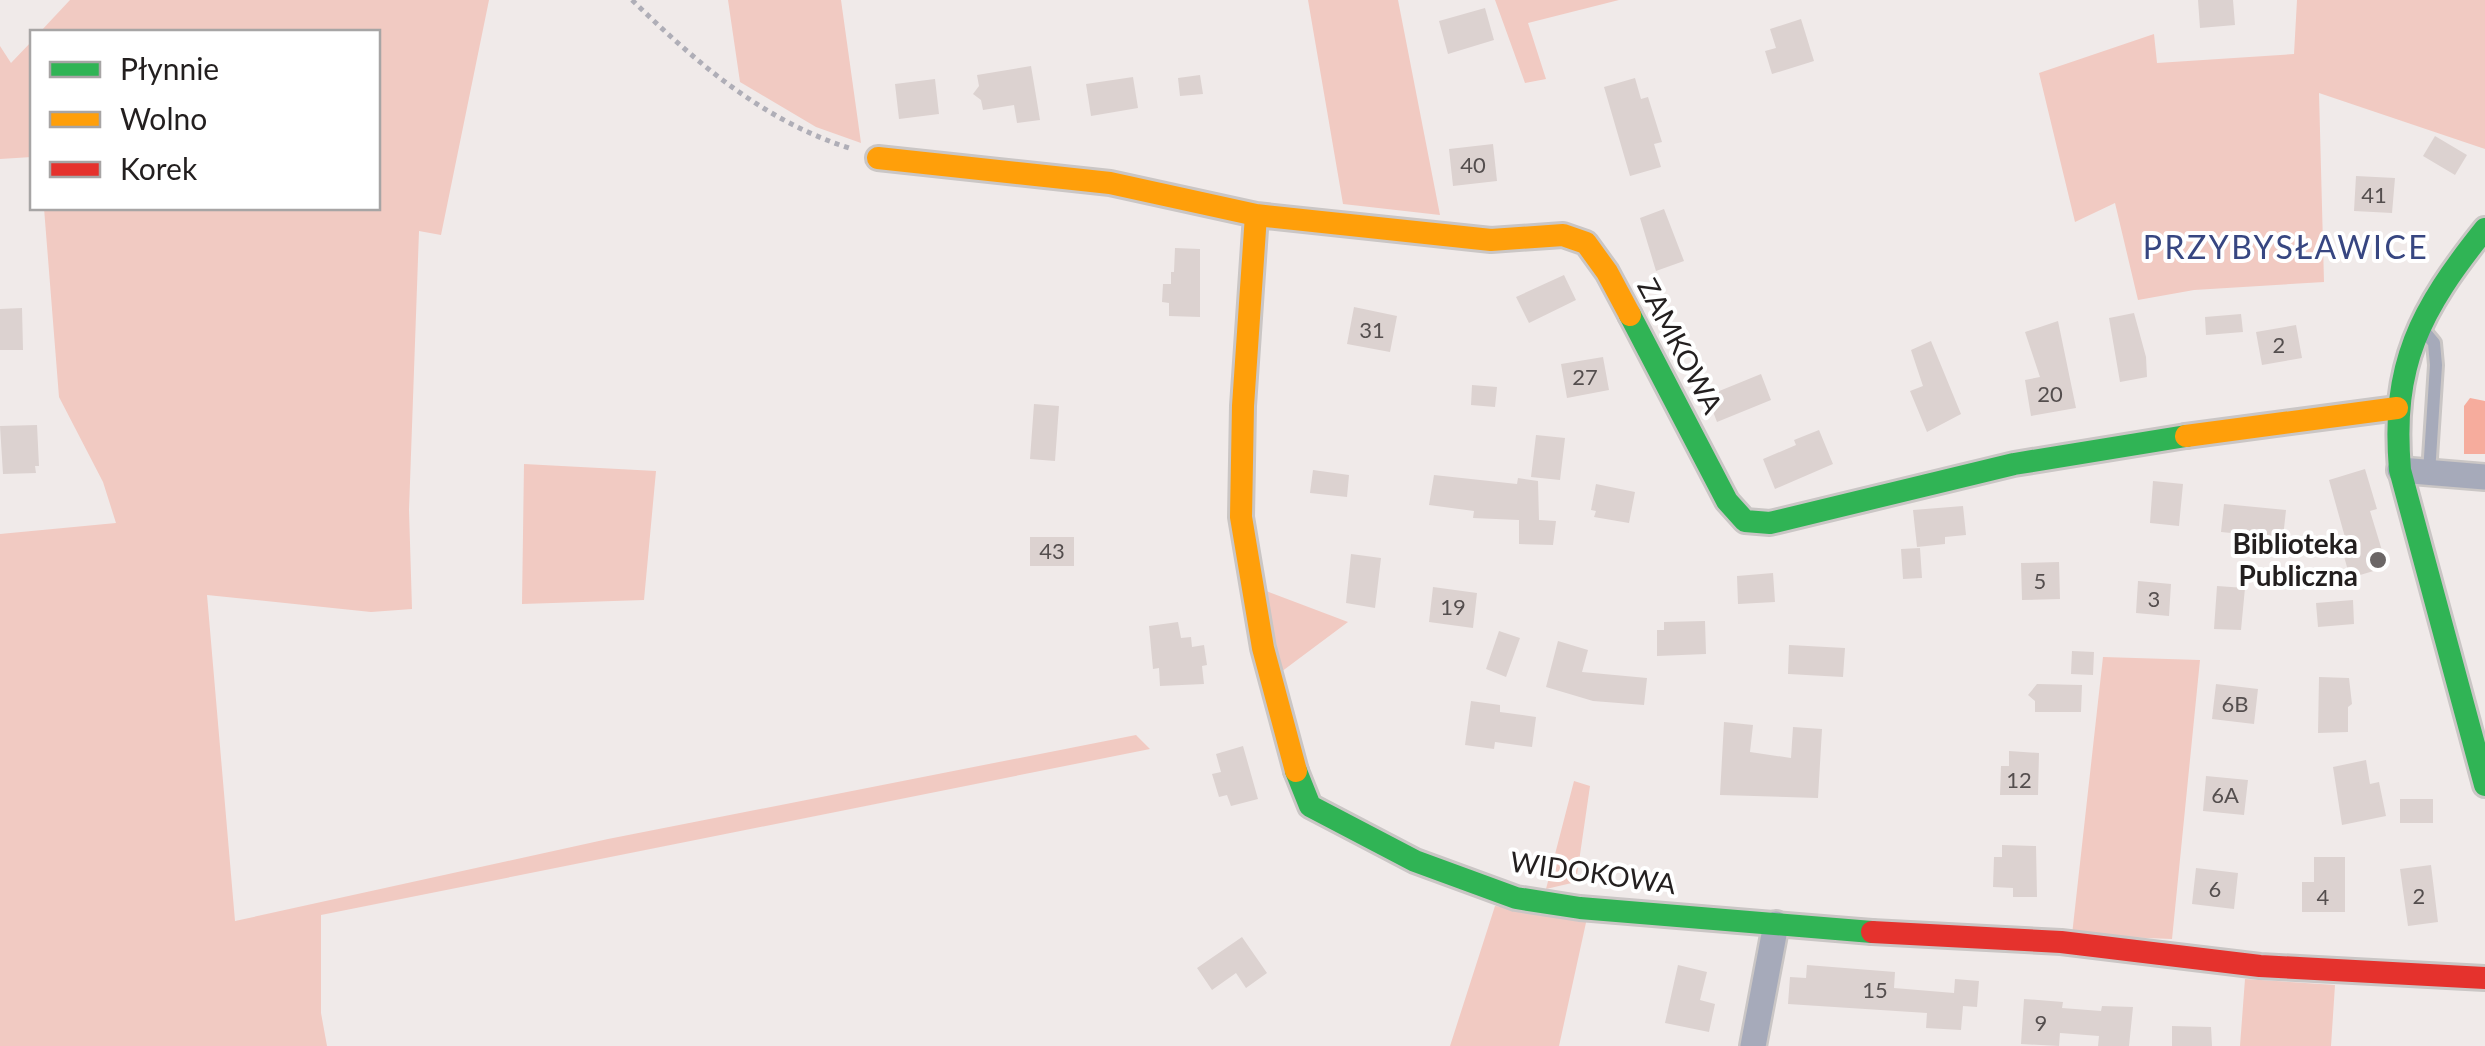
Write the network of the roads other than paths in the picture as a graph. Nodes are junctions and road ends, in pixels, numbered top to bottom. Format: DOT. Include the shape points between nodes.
graph roads {
  1 [pos="878,158"];
  2 [pos="1256,215"];
  3 [pos="2485,229"];
  4 [pos="2417,328"];
  5 [pos="2397,408"];
  6 [pos="2400,470"];
  7 [pos="2429,473"];
  8 [pos="2485,478"];
  9 [pos="2485,785"];
  10 [pos="1776,924"];
  11 [pos="2485,978"];
  12 [pos="1753,1046"];
  1 -- 2 [label="street, ZAMKOWA" via="1110,183"];
  2 -- 5 [label="street, ZAMKOWA" via="1491,240 1563,235 1586,243 1727,501 1745,522 1770,522 2003,464"];
  2 -- 10 [label="street, WIDOKOWA" via="1241,517 1267,665 1310,806 1415,861 1516,898"];
  3 -- 4 [label="street" via="2445,278"];
  4 -- 5 [label="street"];
  4 -- 7 [label="lane" via="2432,337 2436,352"];
  5 -- 6 [label="street"];
  6 -- 7 [label="street"];
  6 -- 9 [label="street"];
  7 -- 8 [label="street"];
  10 -- 11 [label="street, WIDOKOWA" via="2061,942 2260,966"];
  10 -- 12 [label="street"];
}
